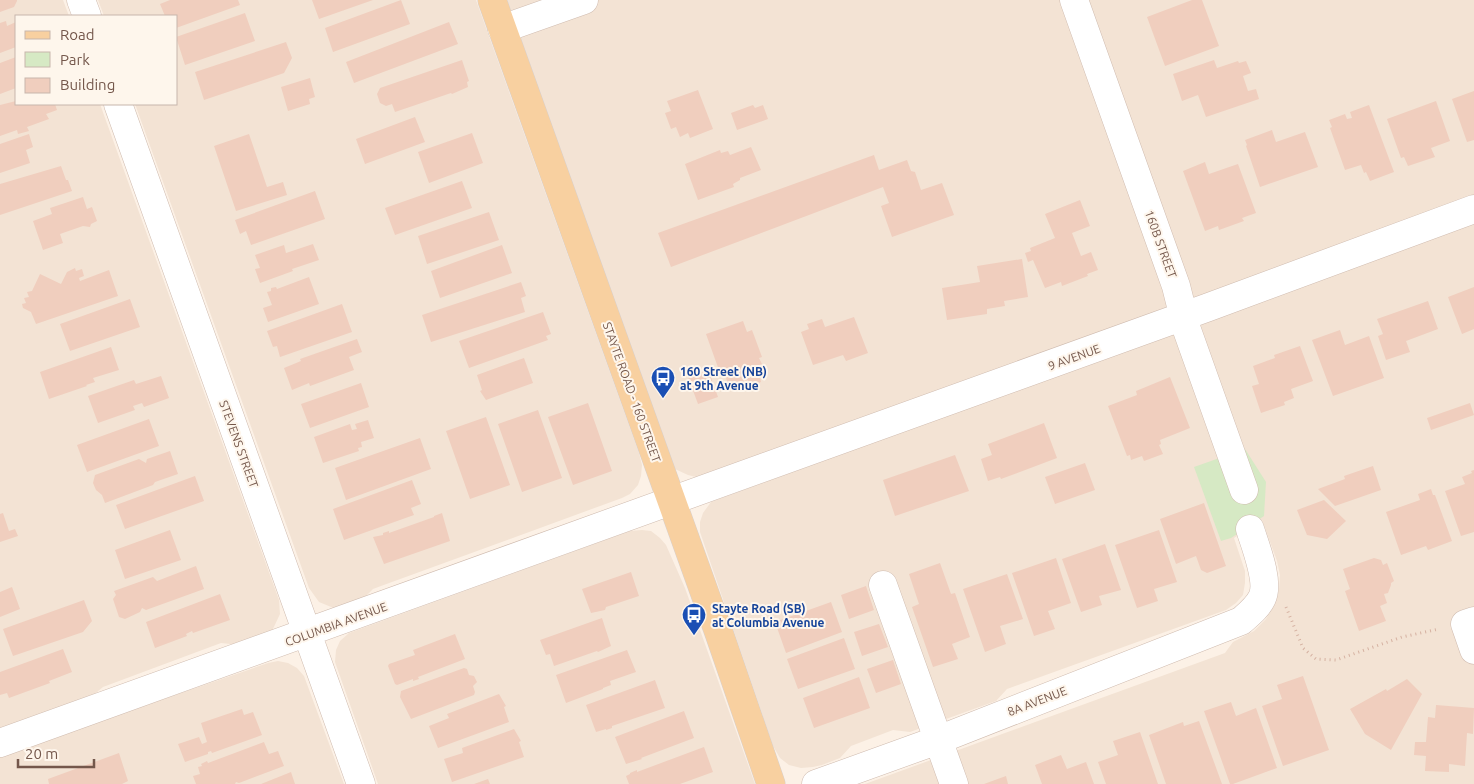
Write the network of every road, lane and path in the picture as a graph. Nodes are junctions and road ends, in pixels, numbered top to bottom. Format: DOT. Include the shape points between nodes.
graph roads {
  1 [pos="81,0"];
  2 [pos="492,0"];
  3 [pos="584,0"];
  4 [pos="1074,0"];
  5 [pos="87,15"];
  6 [pos="502,29"];
  7 [pos="118,105"];
  8 [pos="1474,209"];
  9 [pos="1184,317"];
  10 [pos="1244,490"];
  11 [pos="672,503"];
  12 [pos="1250,529"];
  13 [pos="883,585"];
  14 [pos="1259,603"];
  15 [pos="1469,623"];
  16 [pos="1421,633"];
  17 [pos="307,634"];
  18 [pos="1474,650"];
  19 [pos="938,740"];
  20 [pos="0,743"];
  21 [pos="361,784"];
  22 [pos="771,784"];
  23 [pos="816,784"];
  24 [pos="954,784"];
  1 -- 5 [label="street"];
  2 -- 6 [label="main road, STAYTE ROAD - 160 STREET"];
  3 -- 6 [label="street"];
  4 -- 9 [label="street, 160B STREET" via="1176,286"];
  6 -- 11 [label="main road, STAYTE ROAD - 160 STREET"];
  7 -- 17 [label="street, STEVENS STREET"];
  8 -- 9 [label="street, 9 AVENUE"];
  9 -- 10 [label="street, 160B STREET"];
  9 -- 11 [label="street, 9 AVENUE"];
  11 -- 17 [label="street, COLUMBIA AVENUE"];
  11 -- 22 [label="main road, STAYTE ROAD - 160 STREET"];
  12 -- 14 [label="street" via="1264,574"];
  13 -- 19 [label="street"];
  14 -- 16 [label="path" via="1285,605 1303,648 1316,659 1336,660"];
  14 -- 19 [label="street, 8A AVENUE" via="1241,621 1220,630"];
  15 -- 18 [label="street"];
  17 -- 20 [label="street, COLUMBIA AVENUE"];
  17 -- 21 [label="street, STEVENS STREET"];
  19 -- 23 [label="street, 8A AVENUE"];
  19 -- 24 [label="street"];
}
